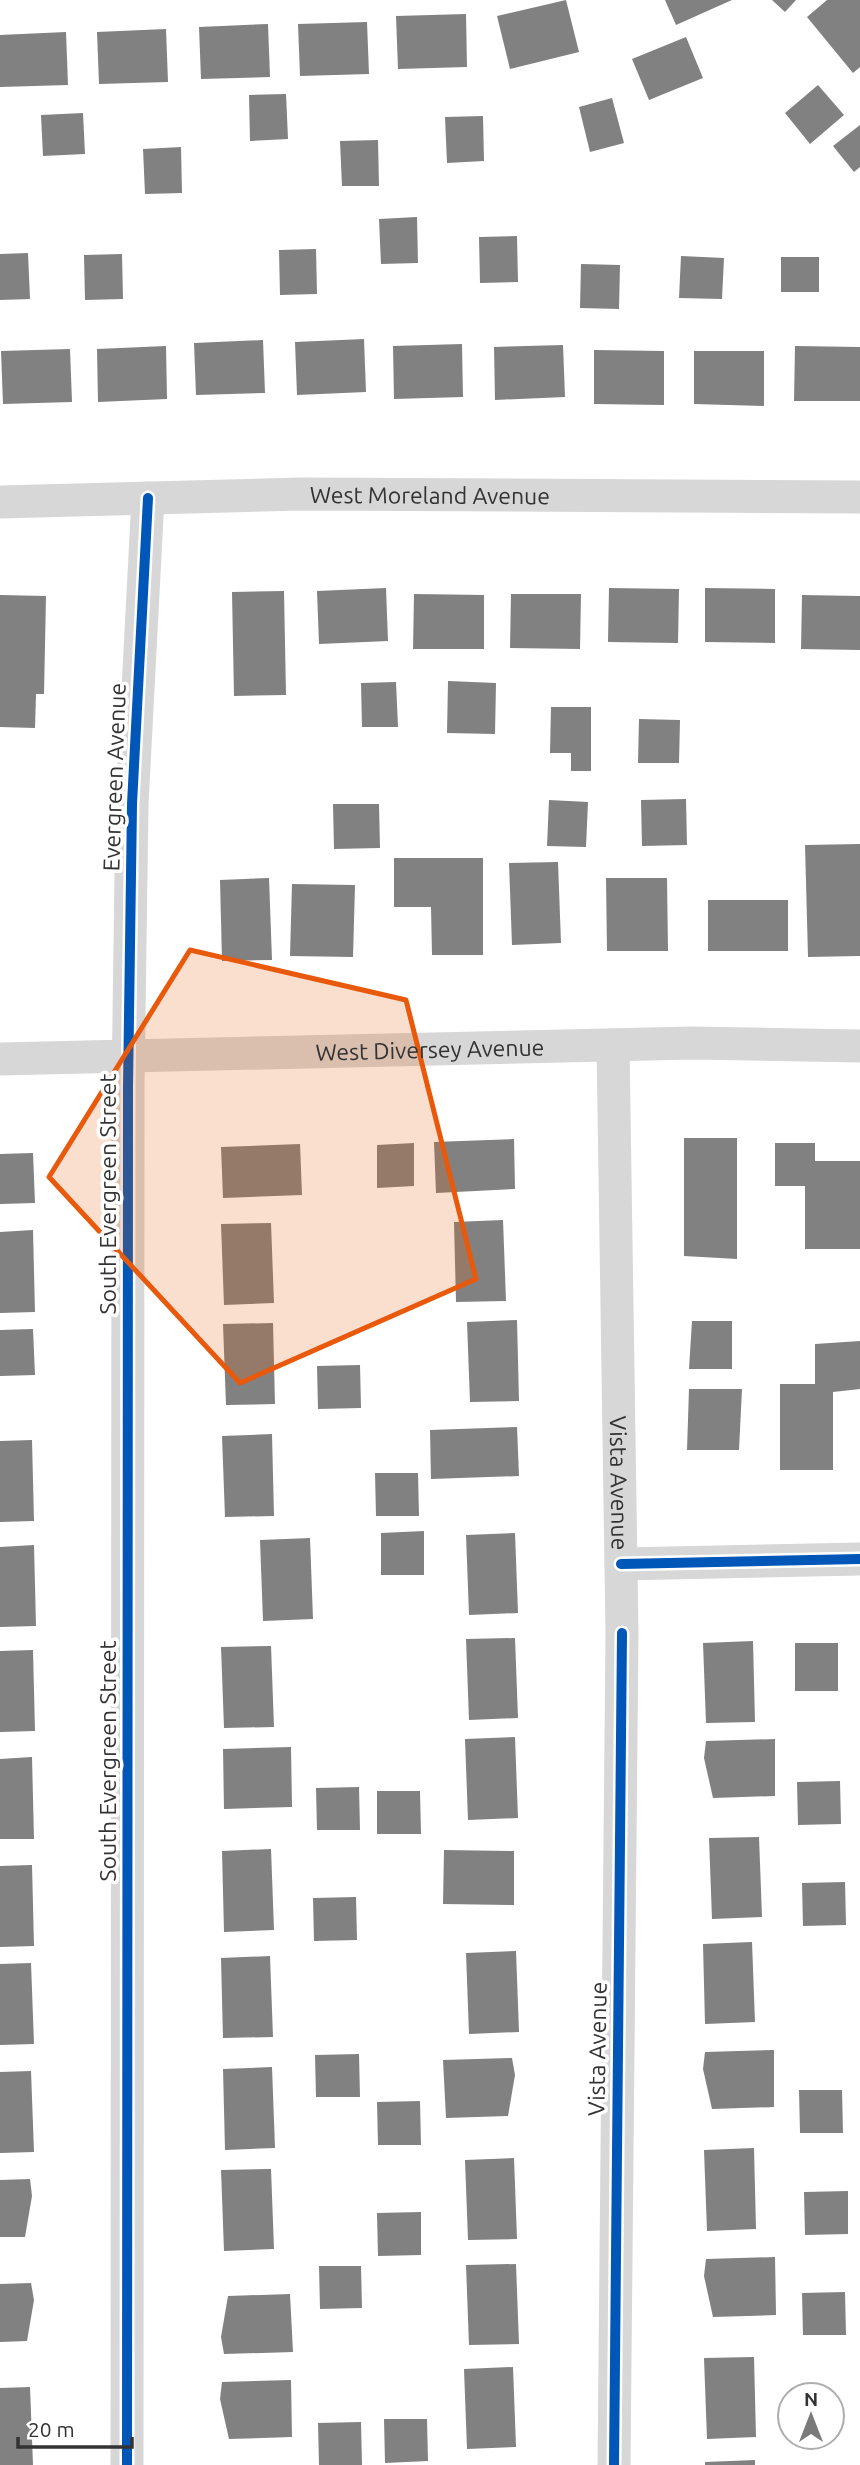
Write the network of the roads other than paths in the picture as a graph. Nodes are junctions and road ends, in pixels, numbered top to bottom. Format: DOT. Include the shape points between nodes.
graph roads {
  1 [pos="860,497"];
  2 [pos="148,498"];
  3 [pos="0,502"];
  4 [pos="614,1045"];
  5 [pos="860,1046"];
  6 [pos="129,1058"];
  7 [pos="0,1059"];
  8 [pos="860,1559"];
  9 [pos="621,1564"];
  10 [pos="127,2465"];
  11 [pos="614,2465"];
  1 -- 2 [label="street, West Moreland Avenue" via="301,494"];
  2 -- 3 [label="street, West Moreland Avenue"];
  2 -- 6 [label="street, Evergreen Avenue" via="132,804"];
  4 -- 5 [label="street, West Diversey Avenue"];
  4 -- 6 [label="street, West Diversey Avenue"];
  4 -- 9 [label="street, Vista Avenue"];
  6 -- 7 [label="street, West Diversey Avenue"];
  6 -- 10 [label="street, South Evergreen Street"];
  8 -- 9 [label="street"];
  9 -- 11 [label="street, Vista Avenue"];
}
